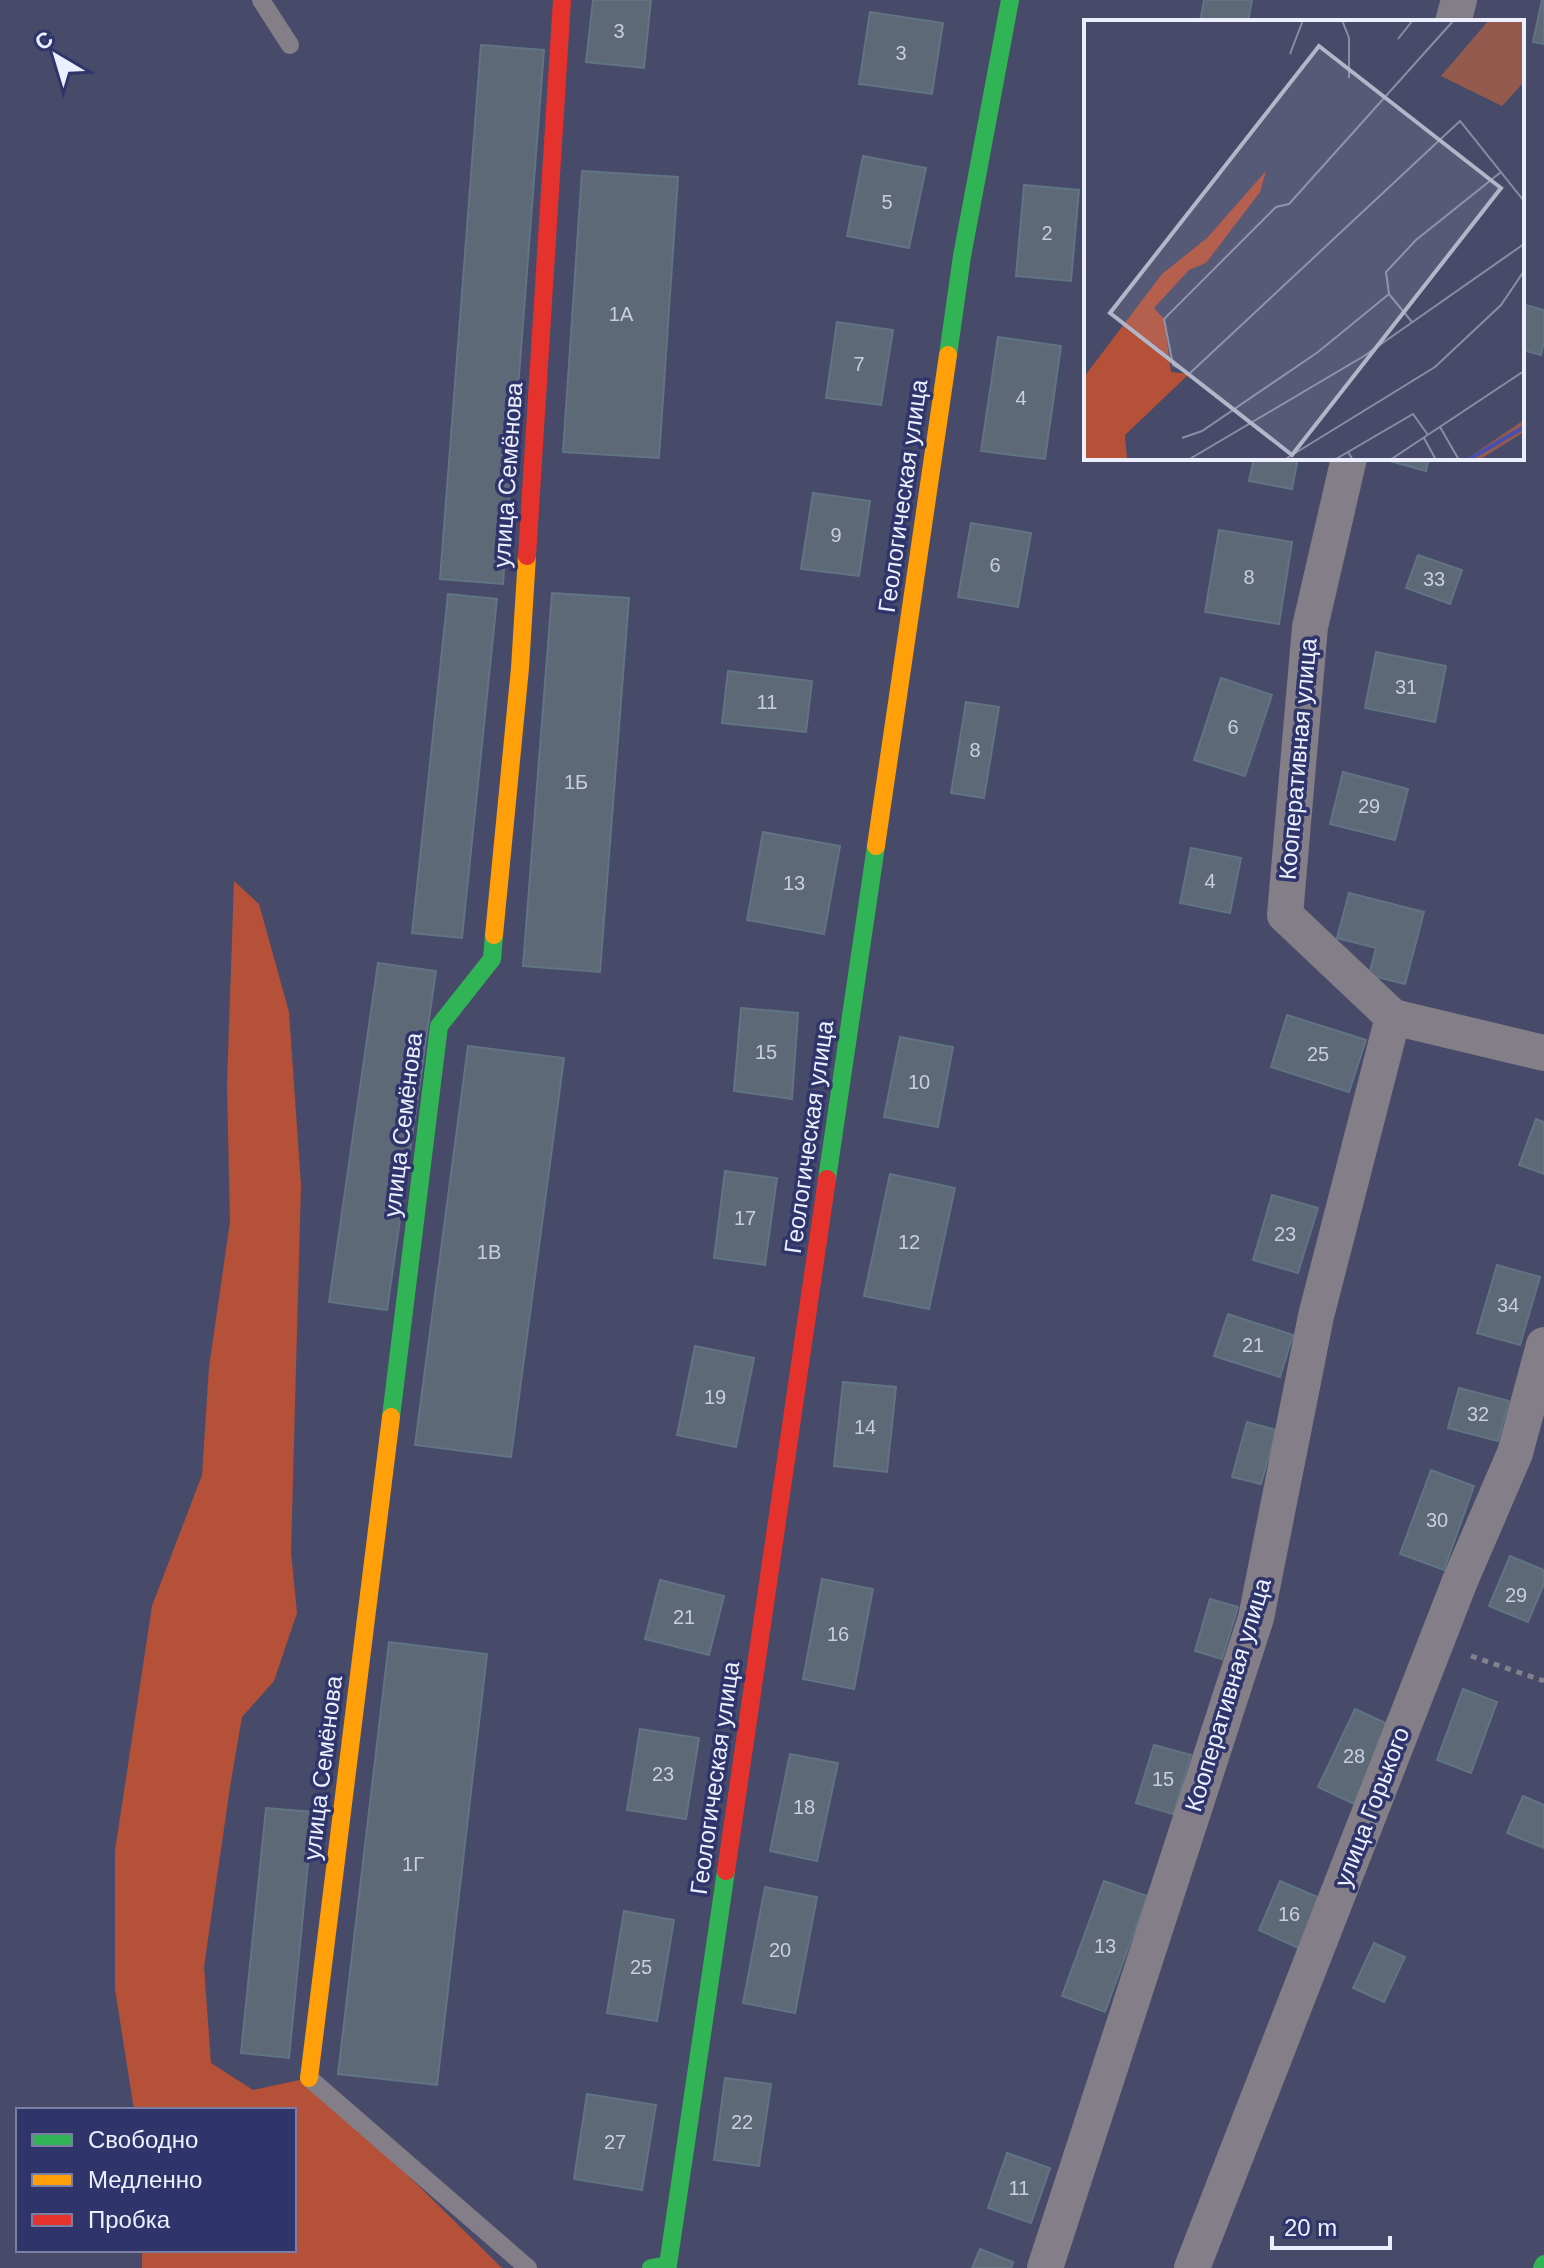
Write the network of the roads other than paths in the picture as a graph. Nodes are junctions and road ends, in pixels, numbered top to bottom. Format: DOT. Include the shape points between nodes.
graph roads {
  1 [pos="261,0"];
  2 [pos="562,0"];
  3 [pos="1010,0"];
  4 [pos="1459,0"];
  5 [pos="1454,20"];
  6 [pos="290,45"];
  7 [pos="1349,460"];
  8 [pos="1393,1017"];
  9 [pos="1544,1053"];
  10 [pos="1544,1345"];
  11 [pos="309,2078"];
  12 [pos="528,2268"];
  13 [pos="651,2268"];
  14 [pos="1045,2268"];
  15 [pos="1192,2268"];
  1 -- 6 [label="lane"];
  2 -- 11 [label="street, улица Семёнова" via="520,668 492,959 439,1026"];
  3 -- 13 [label="street, Геологическая улица" via="962,256 668,2265"];
  4 -- 5 [label="street"];
  7 -- 8 [label="street, Кооперативная улица" via="1310,627 1285,915"];
  8 -- 9 [label="street, Кооперативная улица"];
  8 -- 14 [label="street, Кооперативная улица" via="1316,1316 1256,1618"];
  10 -- 15 [label="street, улица Горького" via="1515,1453"];
  11 -- 12 [label="lane"];
}
